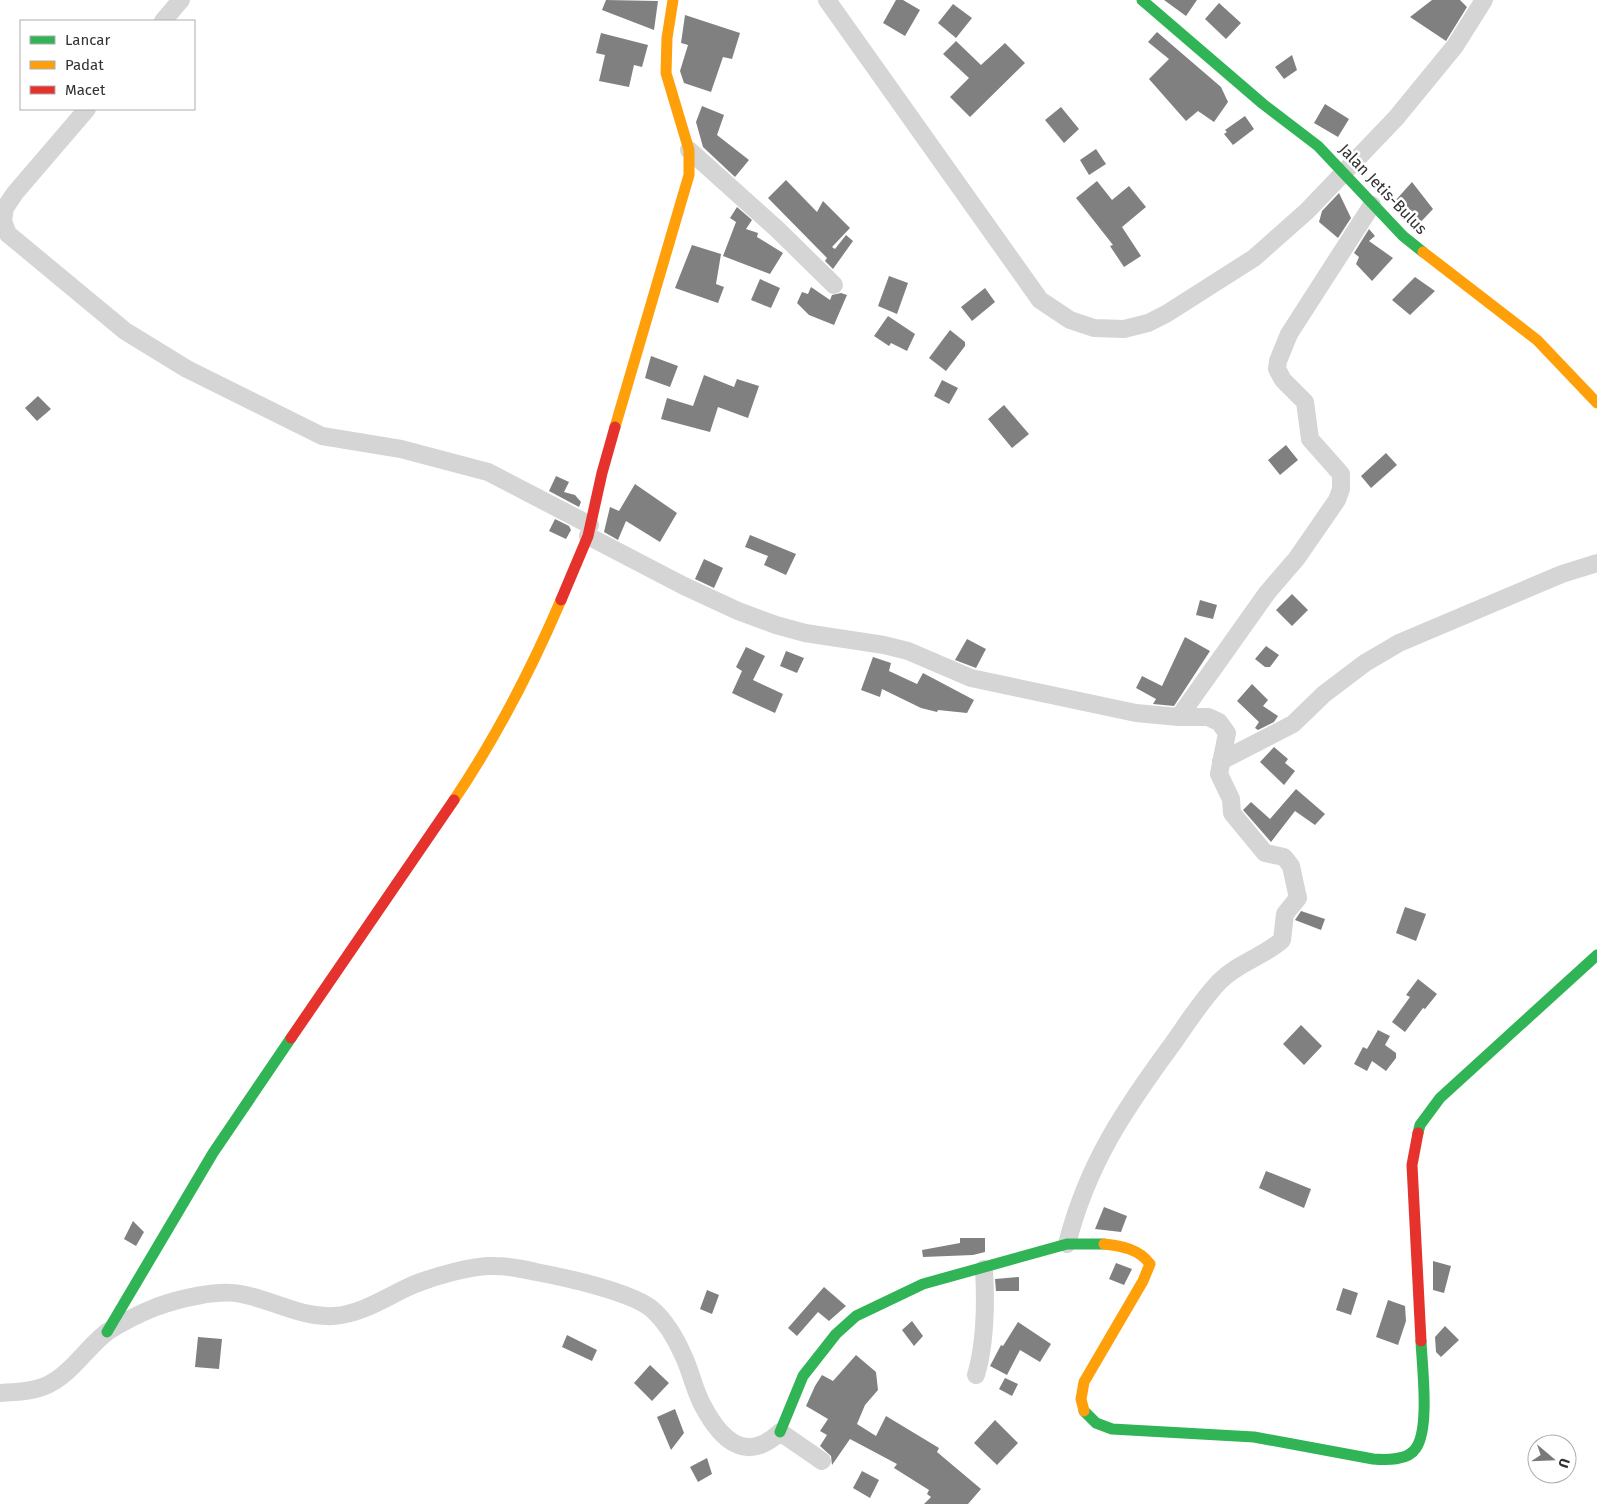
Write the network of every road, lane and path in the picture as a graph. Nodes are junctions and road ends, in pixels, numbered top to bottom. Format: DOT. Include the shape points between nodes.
graph roads {
  1 [pos="181,0"];
  2 [pos="673,0"];
  3 [pos="827,0"];
  4 [pos="1142,0"];
  5 [pos="1484,0"];
  6 [pos="164,20"];
  7 [pos="86,110"];
  8 [pos="689,150"];
  9 [pos="1343,171"];
  10 [pos="1372,205"];
  11 [pos="834,286"];
  12 [pos="1597,403"];
  13 [pos="589,530"];
  14 [pos="1597,563"];
  15 [pos="1179,717"];
  16 [pos="1222,761"];
  17 [pos="1597,955"];
  18 [pos="1067,1244"];
  19 [pos="984,1269"];
  20 [pos="107,1332"];
  21 [pos="976,1375"];
  22 [pos="0,1393"];
  23 [pos="780,1432"];
  24 [pos="822,1461"];
  1 -- 6 [label="street"];
  2 -- 8 [label="street" via="666,73"];
  3 -- 9 [label="street" via="1040,300 1070,320 1094,328 1124,329 1166,314 1254,258 1307,211"];
  4 -- 9 [label="street, Jalan Jetis-Bulus" via="1318,146"];
  5 -- 9 [label="street" via="1455,46 1396,118"];
  7 -- 13 [label="street" via="5,208 3,221 8,234 26,252 125,331 187,369 302,427 322,436 401,449 488,472"];
  8 -- 11 [label="street" via="777,229"];
  8 -- 13 [label="street" via="689,175 602,473"];
  9 -- 10 [label="street, Jalan Jetis-Bulus"];
  10 -- 12 [label="street, Jalan Jetis-Bulus" via="1437,264 1537,340"];
  10 -- 15 [label="street" via="1289,334 1278,361 1277,370 1283,380 1304,402 1310,439 1341,474 1337,500"];
  13 -- 15 [label="street" via="684,586 776,625 908,651 971,678 1136,713"];
  13 -- 20 [label="street" via="537,656 481,758 213,1153"];
  14 -- 16 [label="street" via="1562,574 1399,643 1331,688 1293,724"];
  15 -- 16 [label="street" via="1208,717 1224,727"];
  16 -- 18 [label="street" via="1219,774 1231,799 1232,813 1264,853 1284,856 1291,866 1298,898 1285,914 1282,940 1219,982 1132,1100 1090,1176 1077,1206"];
  17 -- 18 [label="street" via="1440,1098 1420,1126 1412,1165 1424,1409 1422,1434 1416,1449 1408,1455 1382,1460 1254,1437 1112,1429 1095,1424 1081,1404 1084,1382 1150,1264 1145,1255 1128,1248"];
  18 -- 19 [label="street"];
  19 -- 21 [label="street" via="986,1296"];
  19 -- 23 [label="street" via="923,1284 856,1316 836,1334 803,1376"];
  20 -- 22 [label="street" via="54,1382 25,1391"];
  20 -- 23 [label="street" via="156,1307 203,1295 241,1294 296,1312 334,1316 376,1304 415,1284 494,1265 609,1290 652,1309 668,1325 703,1406 722,1433 734,1444 748,1448 767,1444"];
  23 -- 24 [label="street"];
}
